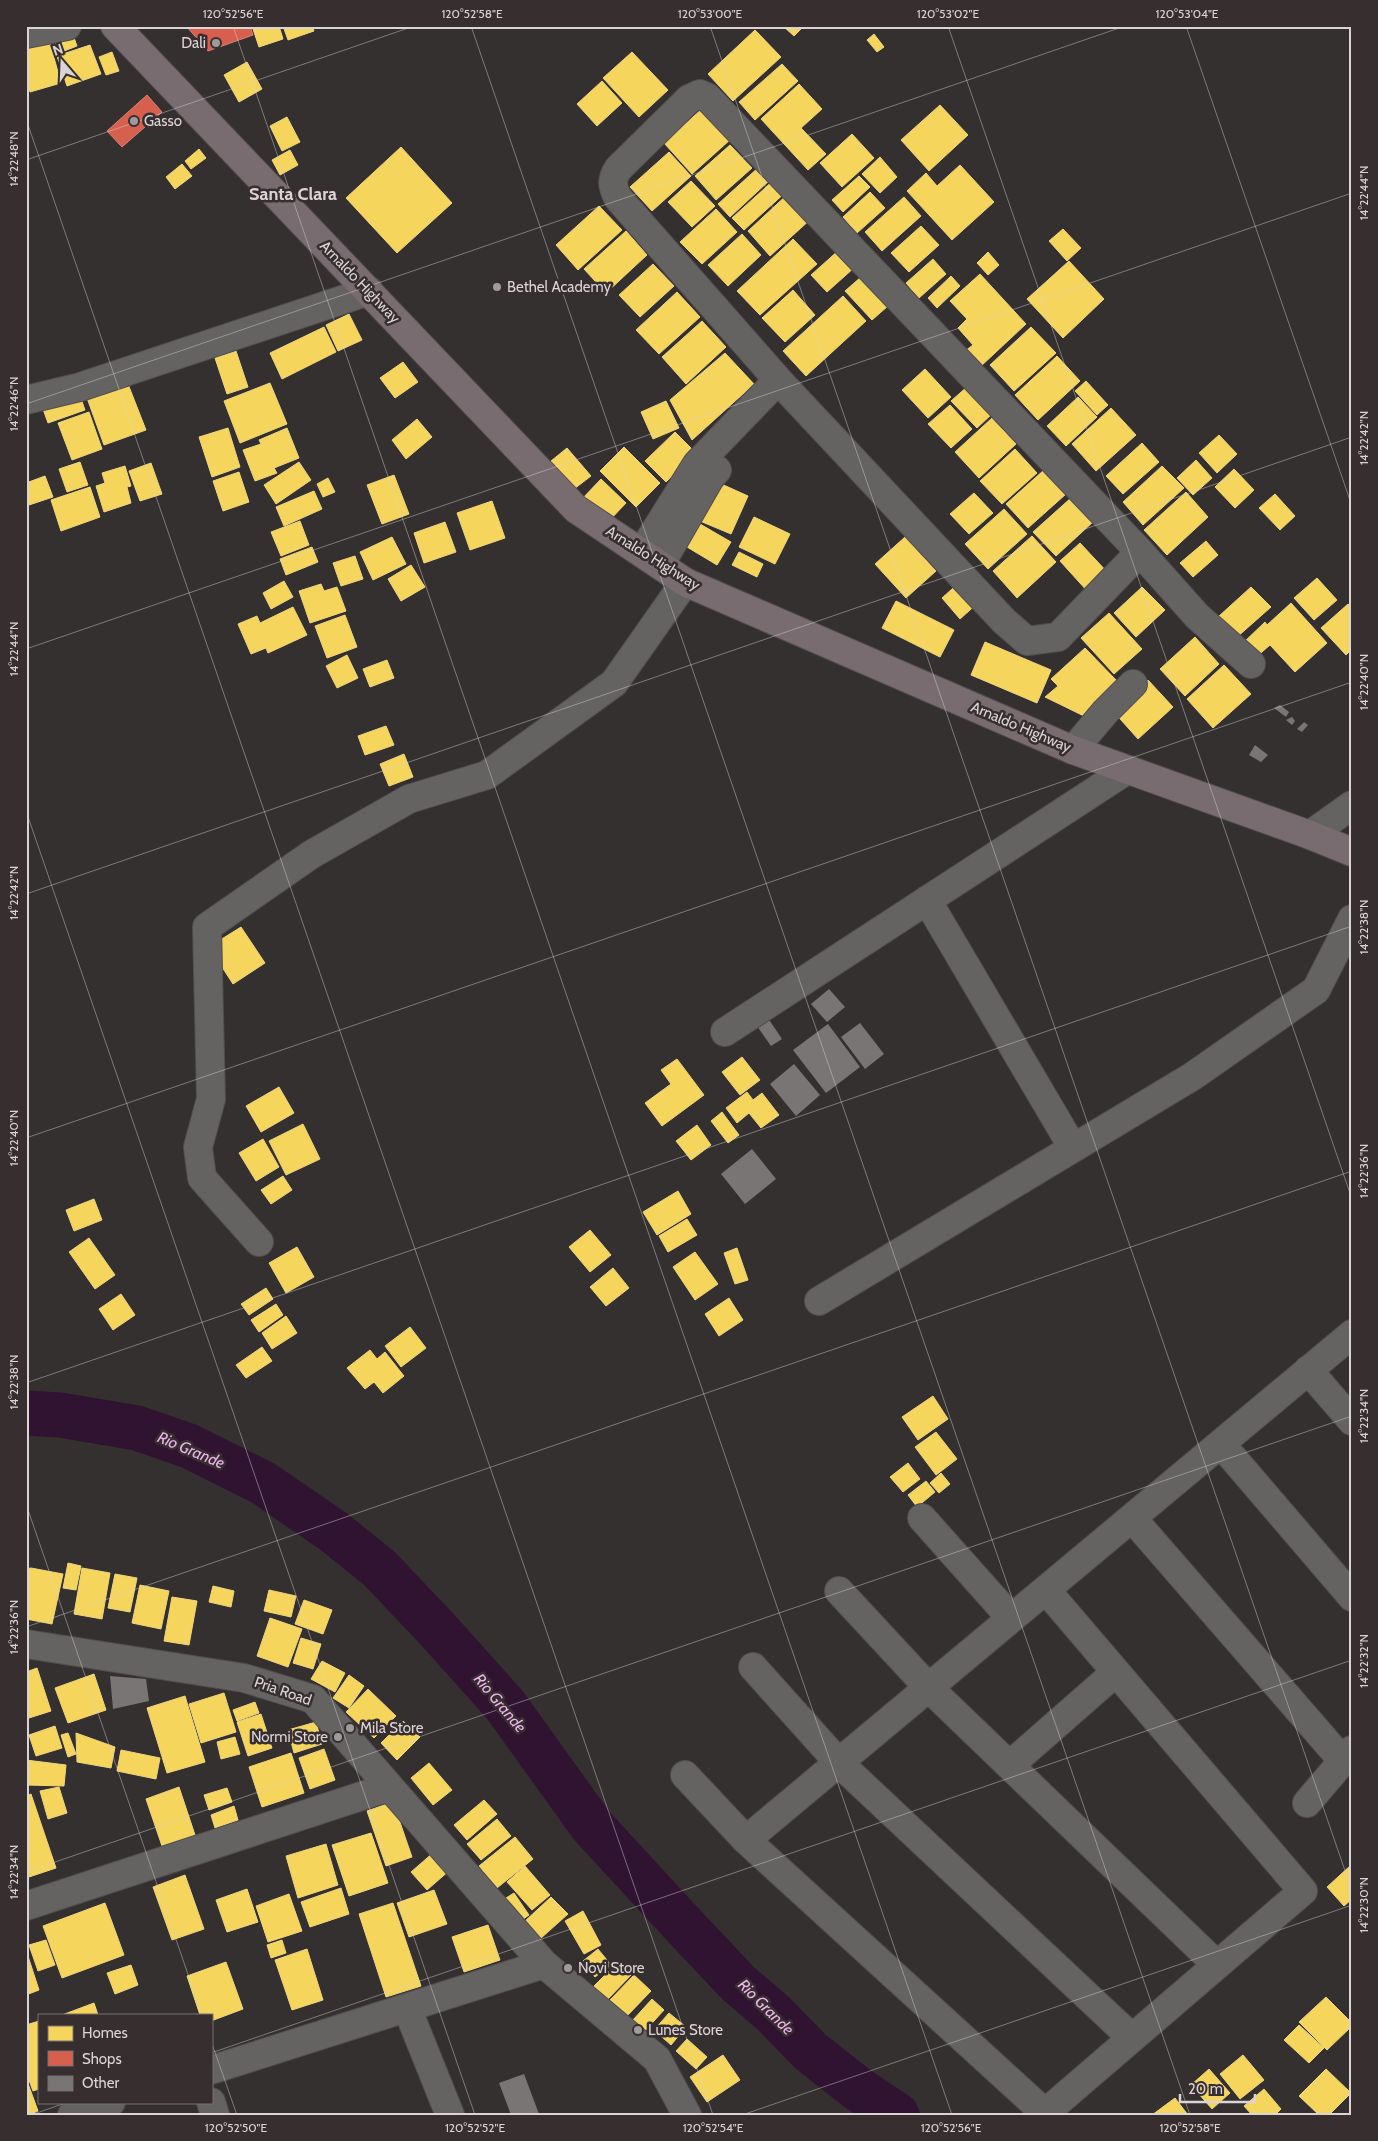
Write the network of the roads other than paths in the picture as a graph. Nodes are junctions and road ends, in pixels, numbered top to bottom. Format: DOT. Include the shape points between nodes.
graph roads {
  1 [pos="67,26"];
  2 [pos="115,26"];
  3 [pos="26,34"];
  4 [pos="368,291"];
  5 [pos="784,387"];
  6 [pos="26,400"];
  7 [pos="1140,552"];
  8 [pos="651,558"];
  9 [pos="685,582"];
  10 [pos="1252,664"];
  11 [pos="1133,684"];
  12 [pos="1073,750"];
  13 [pos="1127,770"];
  14 [pos="1352,805"];
  15 [pos="1310,835"];
  16 [pos="1352,852"];
  17 [pos="927,900"];
  18 [pos="1352,919"];
  19 [pos="725,1032"];
  20 [pos="1073,1148"];
  21 [pos="259,1242"];
  22 [pos="819,1300"];
  23 [pos="1352,1334"];
  24 [pos="1308,1370"];
  25 [pos="1352,1421"];
  26 [pos="1221,1444"];
  27 [pos="922,1518"];
  28 [pos="1132,1518"];
  29 [pos="1046,1590"];
  30 [pos="838,1591"];
  31 [pos="1352,1598"];
  32 [pos="1011,1618"];
  33 [pos="26,1644"];
  34 [pos="753,1667"];
  35 [pos="1116,1672"];
  36 [pos="929,1688"];
  37 [pos="1347,1756"];
  38 [pos="839,1762"];
  39 [pos="1010,1765"];
  40 [pos="685,1774"];
  41 [pos="389,1788"];
  42 [pos="1307,1803"];
  43 [pos="746,1840"];
  44 [pos="26,1906"];
  45 [pos="544,1964"];
  46 [pos="1217,1965"];
  47 [pos="407,2008"];
  48 [pos="1132,2038"];
  49 [pos="212,2070"];
  50 [pos="105,2104"];
  51 [pos="72,2115"];
  52 [pos="450,2115"];
  53 [pos="687,2115"];
  1 -- 3 [label="street"];
  2 -- 4 [label="main road, Arnaldo Highway"];
  4 -- 6 [label="street" via="80,388"];
  4 -- 8 [label="main road, Arnaldo Highway" via="576,509"];
  5 -- 7 [label="street" via="1004,621 1027,641 1058,637"];
  5 -- 7 [label="street" via="618,198 613,188 612,178 618,169 695,95 707,97"];
  5 -- 8 [label="street" via="703,471"];
  7 -- 10 [label="street" via="1197,616"];
  8 -- 9 [label="main road, Arnaldo Highway"];
  9 -- 12 [label="main road, Arnaldo Highway"];
  9 -- 21 [label="street" via="614,682 487,775 409,799 312,854 207,927 212,1099 198,1147 202,1178"];
  11 -- 12 [label="street"];
  12 -- 13 [label="main road, Arnaldo Highway"];
  13 -- 15 [label="main road, Arnaldo Highway"];
  13 -- 17 [label="street"];
  14 -- 15 [label="street"];
  15 -- 16 [label="main road, Arnaldo Highway"];
  17 -- 19 [label="street"];
  17 -- 20 [label="street"];
  18 -- 20 [label="street" via="1316,990 1193,1076"];
  20 -- 22 [label="street"];
  23 -- 24 [label="street"];
  24 -- 25 [label="street"];
  24 -- 26 [label="street"];
  26 -- 28 [label="street"];
  26 -- 31 [label="street"];
  27 -- 32 [label="street"];
  28 -- 29 [label="street"];
  28 -- 37 [label="street"];
  29 -- 32 [label="street"];
  29 -- 35 [label="street"];
  30 -- 36 [label="street"];
  32 -- 36 [label="street"];
  33 -- 41 [label="street, Pria Road" via="244,1678 313,1699"];
  34 -- 38 [label="street"];
  35 -- 39 [label="street"];
  35 -- 46 [label="street" via="1303,1891"];
  36 -- 38 [label="street"];
  36 -- 39 [label="street"];
  37 -- 42 [label="street"];
  38 -- 43 [label="street"];
  38 -- 48 [label="street"];
  39 -- 46 [label="street"];
  40 -- 43 [label="street"];
  41 -- 44 [label="street"];
  41 -- 45 [label="street, Pria Road"];
  43 -- 48 [label="street" via="1045,2113"];
  45 -- 47 [label="street"];
  45 -- 53 [label="street, Pria Road" via="657,2060"];
  46 -- 48 [label="street"];
  47 -- 49 [label="street"];
  47 -- 52 [label="street"];
  50 -- 51 [label="street"];
}
